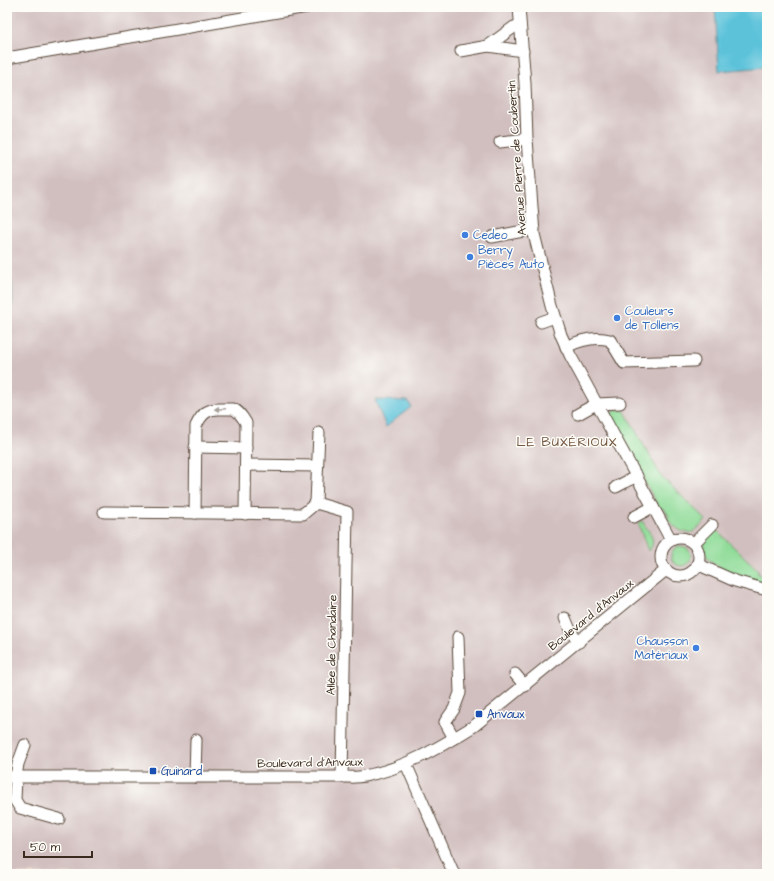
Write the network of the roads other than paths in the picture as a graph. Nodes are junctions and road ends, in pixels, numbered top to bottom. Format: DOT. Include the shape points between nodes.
graph roads {
  1 [pos="307,7"];
  2 [pos="519,7"];
  3 [pos="514,27"];
  4 [pos="488,46"];
  5 [pos="461,51"];
  6 [pos="523,51"];
  7 [pos="7,58"];
  8 [pos="527,139"];
  9 [pos="500,142"];
  10 [pos="534,229"];
  11 [pos="492,237"];
  12 [pos="555,317"];
  13 [pos="541,322"];
  14 [pos="566,347"];
  15 [pos="694,361"];
  16 [pos="620,403"];
  17 [pos="596,404"];
  18 [pos="578,414"];
  19 [pos="319,433"];
  20 [pos="195,447"];
  21 [pos="246,448"];
  22 [pos="246,465"];
  23 [pos="318,466"];
  24 [pos="637,476"];
  25 [pos="616,487"];
  26 [pos="316,503"];
  27 [pos="653,507"];
  28 [pos="104,512"];
  29 [pos="195,513"];
  30 [pos="245,514"];
  31 [pos="634,517"];
  32 [pos="712,525"];
  33 [pos="671,540"];
  34 [pos="694,543"];
  35 [pos="697,564"];
  36 [pos="666,570"];
  37 [pos="767,590"];
  38 [pos="565,618"];
  39 [pos="458,638"];
  40 [pos="579,642"];
  41 [pos="515,674"];
  42 [pos="525,686"];
  43 [pos="454,738"];
  44 [pos="196,740"];
  45 [pos="25,745"];
  46 [pos="406,764"];
  47 [pos="12,777"];
  48 [pos="195,777"];
  49 [pos="342,777"];
  50 [pos="59,819"];
  51 [pos="454,874"];
  1 -- 7 [label="street"];
  2 -- 6 [label="street, Avenue Pierre de Coubertin"];
  3 -- 4 [label="street"];
  4 -- 5 [label="street"];
  4 -- 6 [label="street"];
  6 -- 8 [label="street, Avenue Pierre de Coubertin"];
  8 -- 9 [label="street"];
  8 -- 10 [label="street, Avenue Pierre de Coubertin"];
  10 -- 11 [label="street"];
  10 -- 12 [label="street, Avenue Pierre de Coubertin"];
  12 -- 13 [label="street"];
  12 -- 14 [label="street, Avenue Pierre de Coubertin"];
  14 -- 15 [label="street" via="578,341 598,337 610,340 624,362"];
  14 -- 17 [label="street, Avenue Pierre de Coubertin"];
  16 -- 17 [label="street"];
  17 -- 18 [label="street"];
  17 -- 24 [label="street, Avenue Pierre de Coubertin"];
  19 -- 23 [label="street"];
  20 -- 21 [label="street"];
  21 -- 20 [label="street, one-way" via="246,423 233,409 209,410 200,416 196,426"];
  20 -- 29 [label="street"];
  21 -- 22 [label="street"];
  22 -- 23 [label="street"];
  22 -- 30 [label="street"];
  23 -- 26 [label="street"];
  24 -- 25 [label="street"];
  24 -- 27 [label="street, Avenue Pierre de Coubertin"];
  26 -- 30 [label="street" via="303,514"];
  26 -- 49 [label="street, Allée de Chandaire" via="347,512"];
  27 -- 31 [label="street"];
  27 -- 33 [label="street, Avenue Pierre de Coubertin"];
  28 -- 29 [label="street"];
  29 -- 30 [label="street"];
  32 -- 34 [label="street"];
  33 -- 34 [label="street" via="683,538"];
  33 -- 36 [label="street" via="666,543 661,554"];
  34 -- 35 [label="street" via="699,553"];
  35 -- 36 [label="street" via="694,570 683,576 671,574"];
  35 -- 37 [label="street" via="735,581"];
  36 -- 40 [label="street, Boulevard d'Anvaux"];
  38 -- 40 [label="street"];
  39 -- 43 [label="street" via="460,694 445,722"];
  40 -- 42 [label="street, Boulevard d'Anvaux"];
  41 -- 42 [label="street"];
  42 -- 43 [label="street, Boulevard d'Anvaux" via="474,726"];
  43 -- 46 [label="street, Boulevard d'Anvaux"];
  44 -- 48 [label="street"];
  45 -- 47 [label="street"];
  46 -- 49 [label="street, Boulevard d'Anvaux" via="364,776"];
  46 -- 51 [label="street"];
  47 -- 48 [label="street, Boulevard d'Anvaux"];
  47 -- 50 [label="street" via="15,800 20,808"];
  48 -- 49 [label="street, Boulevard d'Anvaux"];
}
